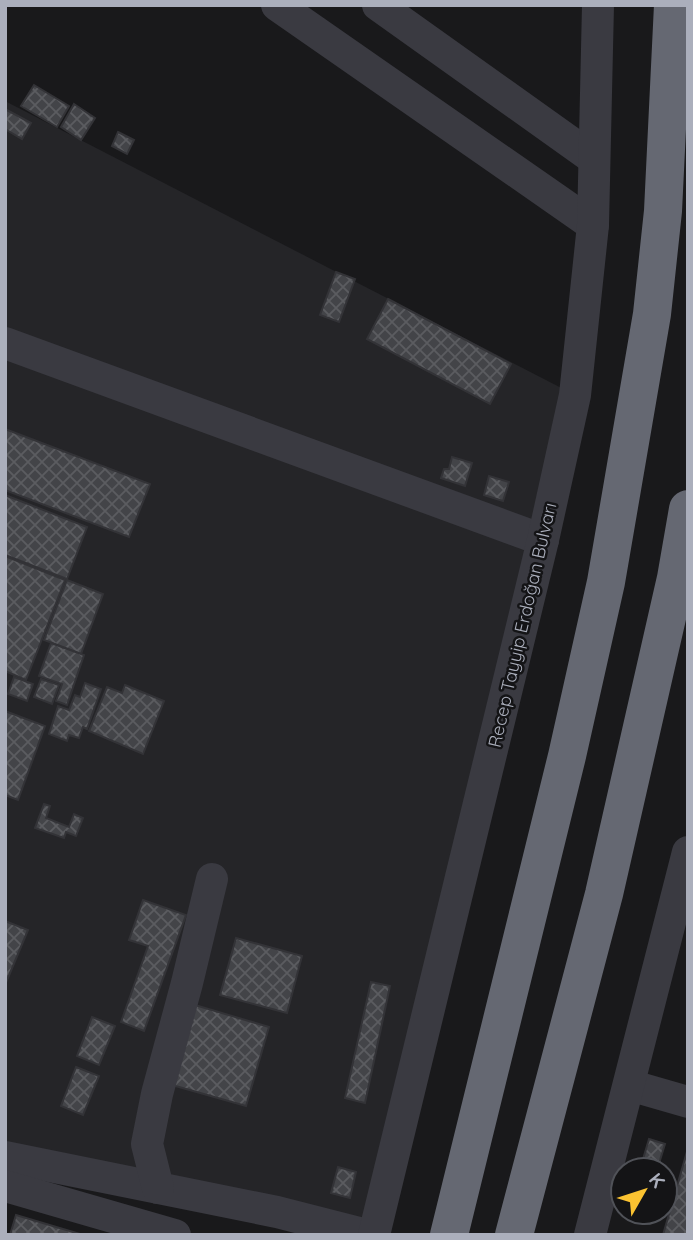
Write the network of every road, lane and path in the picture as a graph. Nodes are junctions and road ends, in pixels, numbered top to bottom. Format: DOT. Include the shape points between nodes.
graph roads {
  1 [pos="277,5"];
  2 [pos="378,5"];
  3 [pos="598,5"];
  4 [pos="673,5"];
  5 [pos="594,159"];
  6 [pos="593,225"];
  7 [pos="5,343"];
  8 [pos="688,509"];
  9 [pos="543,540"];
  10 [pos="687,860"];
  11 [pos="212,879"];
  12 [pos="629,1085"];
  13 [pos="688,1102"];
  14 [pos="5,1157"];
  15 [pos="5,1186"];
  16 [pos="158,1188"];
  17 [pos="175,1235"];
  18 [pos="367,1235"];
  19 [pos="374,1235"];
  20 [pos="449,1235"];
  21 [pos="514,1235"];
  22 [pos="590,1235"];
  1 -- 6 [label="street"];
  2 -- 5 [label="street"];
  3 -- 5 [label="street, Recep Tayyip Erdoğan Bulvarı"];
  4 -- 20 [label="highway" via="663,211 652,314 606,582 568,756"];
  5 -- 6 [label="street, Recep Tayyip Erdoğan Bulvarı"];
  6 -- 9 [label="street, Recep Tayyip Erdoğan Bulvarı" via="575,395"];
  7 -- 9 [label="street"];
  8 -- 21 [label="highway" via="604,894"];
  9 -- 19 [label="street, Recep Tayyip Erdoğan Bulvarı"];
  10 -- 12 [label="street"];
  11 -- 16 [label="street" via="147,1144"];
  12 -- 13 [label="street"];
  12 -- 22 [label="street"];
  14 -- 16 [label="street"];
  15 -- 17 [label="street"];
  16 -- 18 [label="street"];
}
